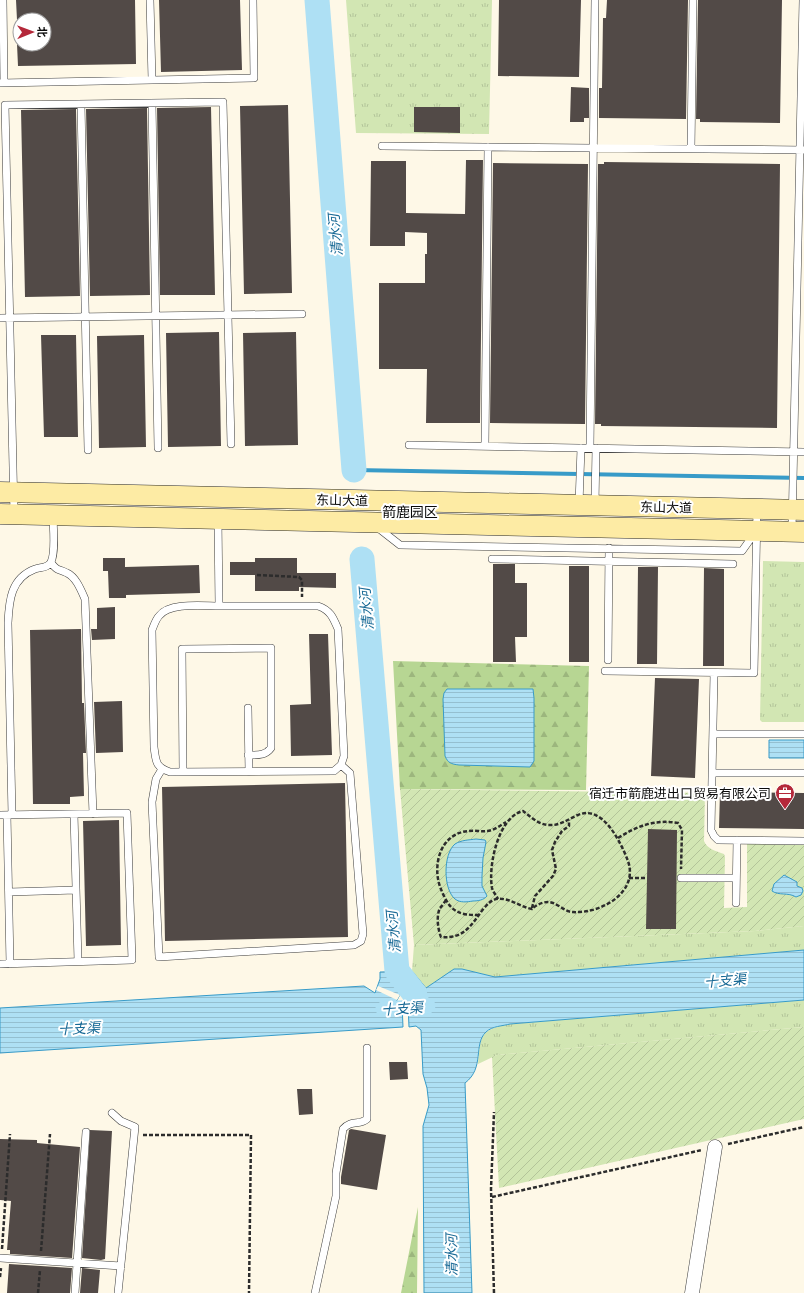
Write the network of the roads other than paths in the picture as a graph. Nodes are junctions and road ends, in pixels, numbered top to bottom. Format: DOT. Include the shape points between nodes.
graph roads {
  1 [pos="2,0"];
  2 [pos="150,0"];
  3 [pos="253,0"];
  4 [pos="595,0"];
  5 [pos="693,0"];
  6 [pos="803,0"];
  7 [pos="152,80"];
  8 [pos="2,82"];
  9 [pos="152,103"];
  10 [pos="81,104"];
  11 [pos="382,146"];
  12 [pos="488,147"];
  13 [pos="594,148"];
  14 [pos="691,149"];
  15 [pos="802,150"];
  16 [pos="302,314"];
  17 [pos="228,315"];
  18 [pos="86,316"];
  19 [pos="156,316"];
  20 [pos="10,317"];
  21 [pos="0,318"];
  22 [pos="231,444"];
  23 [pos="409,445"];
  24 [pos="485,446"];
  25 [pos="158,448"];
  26 [pos="581,448"];
  27 [pos="593,448"];
  28 [pos="88,450"];
  29 [pos="794,451"];
  30 [pos="804,452"];
  31 [pos="7,492"];
  32 [pos="587,505"];
  33 [pos="757,509"];
  34 [pos="798,510"];
  35 [pos="7,515"];
  36 [pos="53,516"];
  37 [pos="218,519"];
  38 [pos="371,522"];
  39 [pos="756,531"];
  40 [pos="798,531"];
  41 [pos="609,548"];
  42 [pos="492,559"];
  43 [pos="609,561"];
  44 [pos="51,563"];
  45 [pos="733,564"];
  46 [pos="219,606"];
  47 [pos="0,617"];
  48 [pos="8,617"];
  49 [pos="608,660"];
  50 [pos="605,671"];
  51 [pos="714,673"];
  52 [pos="248,708"];
  53 [pos="713,734"];
  54 [pos="804,734"];
  55 [pos="248,755"];
  56 [pos="341,765"];
  57 [pos="162,769"];
  58 [pos="184,772"];
  59 [pos="249,772"];
  60 [pos="712,773"];
  61 [pos="804,773"];
  62 [pos="74,814"];
  63 [pos="93,814"];
  64 [pos="6,815"];
  65 [pos="737,840"];
  66 [pos="804,841"];
  67 [pos="681,878"];
  68 [pos="736,878"];
  69 [pos="76,890"];
  70 [pos="9,892"];
  71 [pos="736,903"];
  72 [pos="78,962"];
  73 [pos="0,964"];
  74 [pos="10,964"];
  75 [pos="367,1048"];
  76 [pos="112,1113"];
  77 [pos="86,1132"];
  78 [pos="715,1147"];
  79 [pos="1,1258"];
  80 [pos="78,1263"];
  81 [pos="121,1266"];
  82 [pos="75,1293"];
  83 [pos="118,1293"];
  84 [pos="315,1293"];
  85 [pos="692,1293"];
  1 -- 8 [label="lane"];
  2 -- 7 [label="lane"];
  3 -- 7 [label="lane" via="254,78"];
  4 -- 13 [label="lane"];
  5 -- 14 [label="lane"];
  6 -- 15 [label="lane"];
  7 -- 8 [label="lane"];
  9 -- 10 [label="lane"];
  9 -- 17 [label="lane" via="223,102"];
  9 -- 19 [label="lane"];
  10 -- 18 [label="lane"];
  10 -- 20 [label="lane" via="5,105"];
  11 -- 12 [label="lane"];
  12 -- 13 [label="lane"];
  12 -- 24 [label="lane"];
  13 -- 14 [label="lane"];
  13 -- 27 [label="lane"];
  14 -- 15 [label="lane"];
  15 -- 29 [label="lane"];
  16 -- 17 [label="lane"];
  17 -- 19 [label="lane"];
  17 -- 22 [label="lane"];
  18 -- 19 [label="lane"];
  18 -- 20 [label="lane"];
  18 -- 28 [label="lane"];
  19 -- 25 [label="lane"];
  20 -- 21 [label="lane"];
  20 -- 31 [label="lane"];
  23 -- 24 [label="lane"];
  24 -- 26 [label="lane"];
  26 -- 27 [label="lane"];
  26 -- 32 [label="lane" via="580,481"];
  27 -- 29 [label="lane"];
  27 -- 32 [label="lane" via="596,481"];
  29 -- 30 [label="lane"];
  29 -- 34 [label="lane" via="793,485"];
  31 -- 32 [label="main road, 东山大道"];
  31 -- 35 [label="lane"];
  32 -- 33 [label="main road, 东山大道"];
  33 -- 34 [label="main road, 东山大道"];
  33 -- 39 [label="lane"];
  34 -- 40 [label="lane"];
  35 -- 36 [label="main road, 东山大道"];
  36 -- 37 [label="main road, 东山大道"];
  36 -- 44 [label="lane"];
  37 -- 38 [label="main road, 东山大道"];
  37 -- 46 [label="lane"];
  38 -- 39 [label="main road, 东山大道"];
  38 -- 41 [label="lane" via="400,545"];
  39 -- 40 [label="main road, 东山大道"];
  39 -- 41 [label="lane" via="742,550"];
  39 -- 51 [label="lane" via="754,674"];
  41 -- 43 [label="lane"];
  42 -- 43 [label="lane"];
  43 -- 45 [label="lane"];
  43 -- 49 [label="lane"];
  44 -- 48 [label="lane" via="26,573 17,581 11,595"];
  44 -- 63 [label="lane" via="58,571 67,573 75,580 85,599"];
  46 -- 56 [label="lane" via="318,606 332,614 338,629 344,756"];
  46 -- 57 [label="lane" via="177,606 165,610 152,630 154,747 156,762"];
  47 -- 48 [label="lane"];
  48 -- 64 [label="lane"];
  50 -- 51 [label="lane"];
  51 -- 53 [label="lane"];
  52 -- 55 [label="lane"];
  53 -- 54 [label="lane"];
  53 -- 60 [label="lane"];
  55 -- 58 [label="lane" via="263,754 271,748 271,648 182,649"];
  55 -- 59 [label="lane"];
  56 -- 57 [label="lane" via="350,773 364,934 361,941 354,945 159,957 152,802 156,779"];
  56 -- 59 [label="lane" via="334,771 324,772"];
  57 -- 58 [label="lane"];
  58 -- 59 [label="lane"];
  60 -- 61 [label="lane"];
  60 -- 65 [label="lane" via="711,830 718,840"];
  62 -- 63 [label="lane"];
  62 -- 64 [label="lane"];
  62 -- 69 [label="lane"];
  63 -- 72 [label="lane" via="127,813 132,960"];
  64 -- 70 [label="lane"];
  65 -- 66 [label="lane"];
  65 -- 68 [label="lane"];
  67 -- 68 [label="lane"];
  68 -- 71 [label="lane"];
  69 -- 70 [label="lane"];
  69 -- 72 [label="lane"];
  70 -- 74 [label="lane"];
  72 -- 74 [label="lane"];
  73 -- 74 [label="lane"];
  75 -- 84 [label="lane" via="367,1119 364,1122 348,1124 344,1129 336,1173 336,1196"];
  76 -- 81 [label="lane" via="121,1121 136,1127"];
  77 -- 80 [label="lane"];
  78 -- 85 [label="street"];
  79 -- 80 [label="lane"];
  80 -- 81 [label="lane"];
  80 -- 82 [label="lane"];
  81 -- 83 [label="lane"];
}
